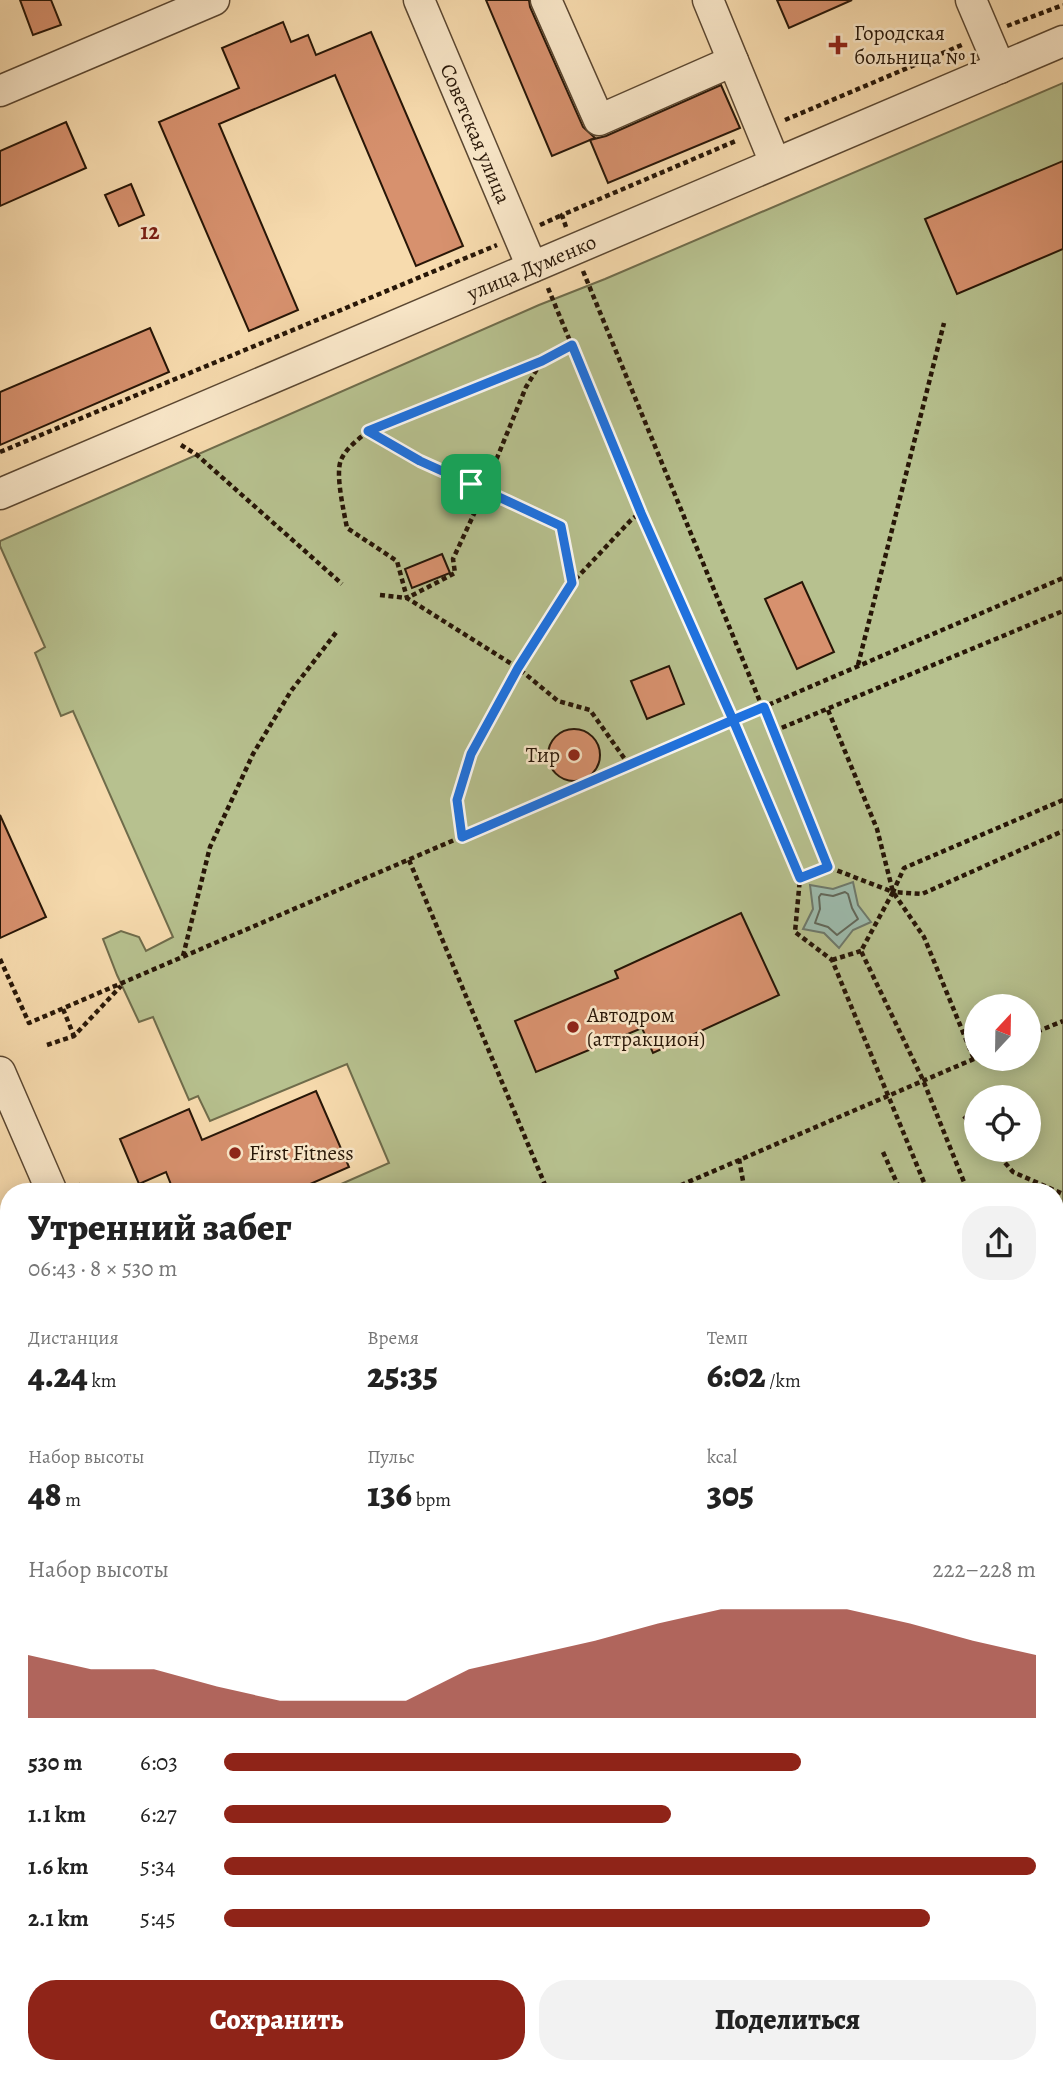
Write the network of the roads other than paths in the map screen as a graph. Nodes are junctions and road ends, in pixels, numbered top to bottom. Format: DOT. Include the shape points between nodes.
graph roads {
  1 [pos="214,0"];
  2 [pos="419,0"];
  3 [pos="547,0"];
  4 [pos="708,0"];
  5 [pos="971,0"];
  6 [pos="1063,41"];
  7 [pos="733,61"];
  8 [pos="1000,68"];
  9 [pos="2,84"];
  10 [pos="775,163"];
  11 [pos="539,275"];
  12 [pos="0,494"];
  13 [pos="0,1072"];
  14 [pos="48,1183"];
  1 -- 9 [label="street"];
  2 -- 11 [label="street, Советская улица"];
  3 -- 7 [label="street" via="599,120"];
  4 -- 7 [label="street"];
  5 -- 8 [label="street"];
  6 -- 8 [label="street, улица Думенко"];
  7 -- 10 [label="street"];
  8 -- 10 [label="street, улица Думенко"];
  10 -- 11 [label="street, улица Думенко" via="575,249"];
  11 -- 12 [label="street, улица Думенко"];
  13 -- 14 [label="street"];
}
